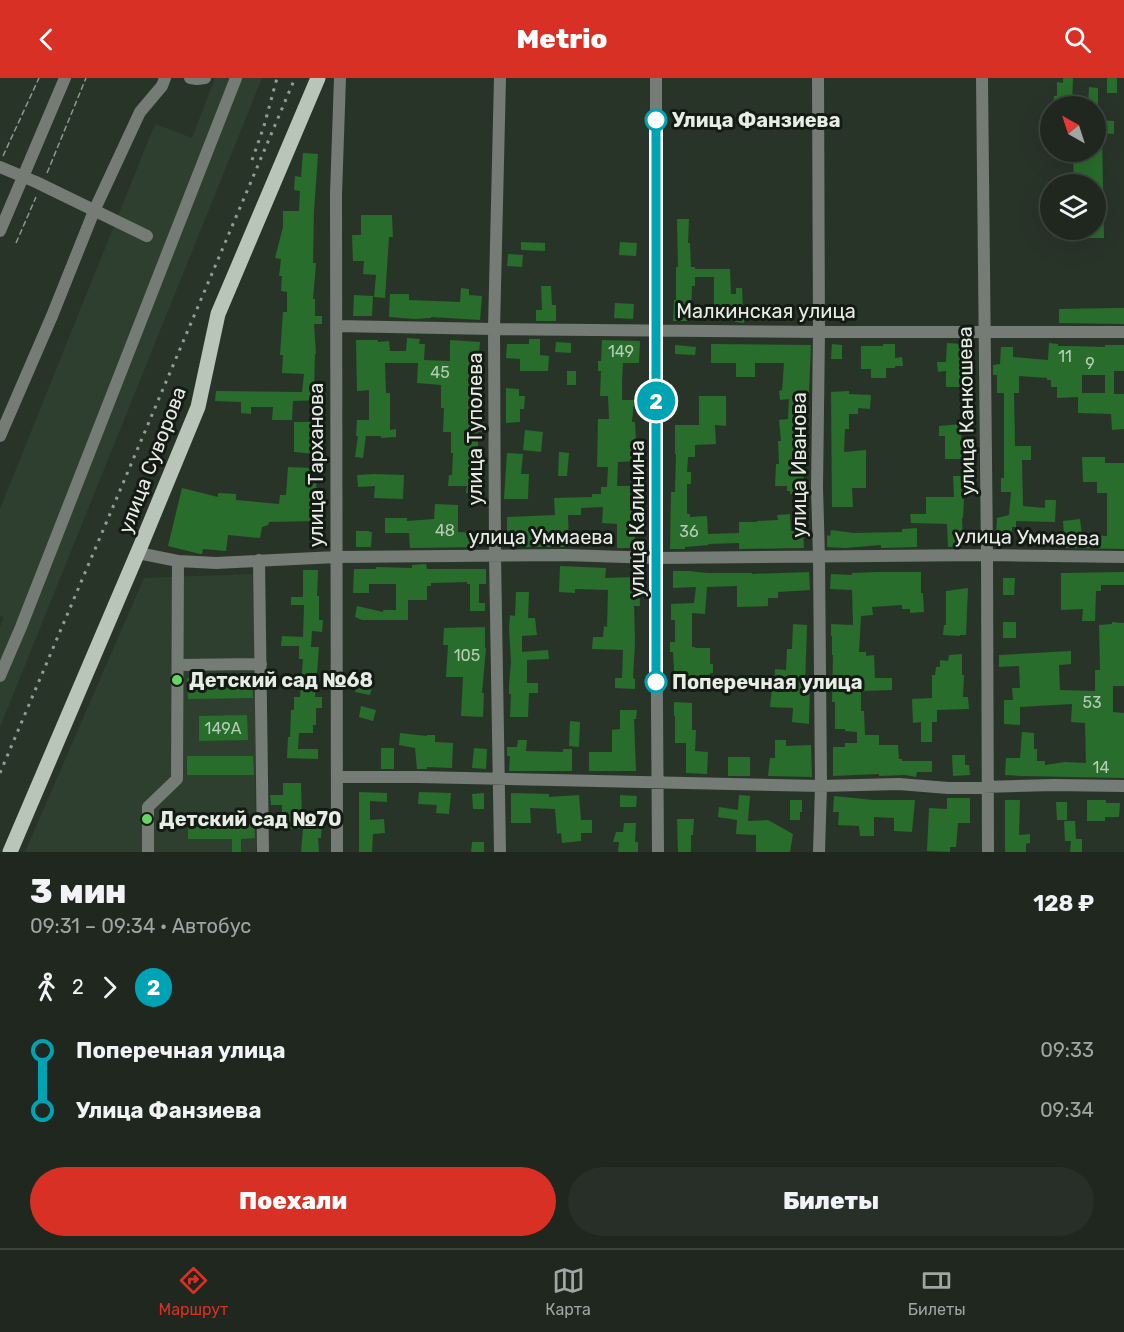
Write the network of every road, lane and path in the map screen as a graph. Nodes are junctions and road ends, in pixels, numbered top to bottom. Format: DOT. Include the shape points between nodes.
graph roads {
  1 [pos="39,78"];
  2 [pos="65,78"];
  3 [pos="86,78"];
  4 [pos="165,78"];
  5 [pos="190,78"];
  6 [pos="205,78"];
  7 [pos="236,78"];
  8 [pos="318,78"];
  9 [pos="340,78"];
  10 [pos="500,78"];
  11 [pos="656,78"];
  12 [pos="818,78"];
  13 [pos="982,78"];
  14 [pos="0,165"];
  15 [pos="23,177"];
  16 [pos="42,185"];
  17 [pos="94,212"];
  18 [pos="0,231"];
  19 [pos="147,236"];
  20 [pos="16,243"];
  21 [pos="336,326"];
  22 [pos="494,329"];
  23 [pos="656,330"];
  24 [pos="984,331"];
  25 [pos="819,332"];
  26 [pos="1124,332"];
  27 [pos="0,436"];
  28 [pos="138,553"];
  29 [pos="987,555"];
  30 [pos="495,556"];
  31 [pos="336,557"];
  32 [pos="819,557"];
  33 [pos="1124,557"];
  34 [pos="656,558"];
  35 [pos="260,560"];
  36 [pos="178,561"];
  37 [pos="261,664"];
  38 [pos="178,665"];
  39 [pos="0,676"];
  40 [pos="337,777"];
  41 [pos="498,780"];
  42 [pos="657,783"];
  43 [pos="821,786"];
  44 [pos="1124,786"];
  45 [pos="988,787"];
  46 [pos="10,852"];
  47 [pos="148,852"];
  48 [pos="263,852"];
  49 [pos="337,852"];
  50 [pos="500,852"];
  51 [pos="658,852"];
  52 [pos="819,852"];
  53 [pos="988,852"];
  1 -- 14 [label="path"];
  2 -- 15 [label="street"];
  3 -- 16 [label="path"];
  4 -- 17 [label="street" via="140,112"];
  5 -- 6 [label="street"];
  7 -- 39 [label="street"];
  8 -- 28 [label="main road, улица Суворова" via="218,314 198,408"];
  9 -- 21 [label="street, улица Тарханова"];
  10 -- 22 [label="street, улица Туполева"];
  11 -- 23 [label="street, улица Калинина"];
  12 -- 25 [label="street, улица Иванова"];
  13 -- 24 [label="street, улица Канкошева"];
  14 -- 15 [label="street"];
  15 -- 16 [label="street"];
  15 -- 18 [label="street"];
  16 -- 17 [label="street"];
  16 -- 20 [label="path"];
  17 -- 19 [label="street"];
  17 -- 27 [label="street"];
  21 -- 22 [label="street, Малкинская улица"];
  21 -- 31 [label="street, улица Тарханова"];
  22 -- 23 [label="street, Малкинская улица"];
  22 -- 30 [label="street, улица Туполева"];
  23 -- 25 [label="street, Малкинская улица"];
  23 -- 34 [label="street, улица Калинина"];
  24 -- 25 [label="street, Малкинская улица"];
  24 -- 26 [label="street, Малкинская улица"];
  24 -- 29 [label="street, улица Канкошева"];
  25 -- 32 [label="street, улица Иванова"];
  28 -- 36 [label="street, улица Уммаева"];
  28 -- 46 [label="main road, улица Суворова"];
  29 -- 32 [label="street, улица Уммаева"];
  29 -- 33 [label="street, улица Уммаева"];
  29 -- 45 [label="street, улица Канкошева"];
  30 -- 31 [label="street, улица Уммаева"];
  30 -- 34 [label="street, улица Уммаева"];
  30 -- 41 [label="street, улица Туполева"];
  31 -- 35 [label="street, улица Уммаева"];
  31 -- 40 [label="street, улица Тарханова"];
  32 -- 34 [label="street, улица Уммаева"];
  32 -- 43 [label="street, улица Иванова"];
  34 -- 42 [label="street, улица Калинина"];
  35 -- 36 [label="street, улица Уммаева"];
  35 -- 37 [label="street"];
  36 -- 38 [label="street"];
  37 -- 38 [label="street"];
  37 -- 48 [label="street"];
  38 -- 47 [label="street" via="177,779 148,807"];
  40 -- 41 [label="street"];
  40 -- 49 [label="street, улица Тарханова"];
  41 -- 42 [label="street"];
  41 -- 50 [label="street, улица Туполева"];
  42 -- 43 [label="street"];
  42 -- 51 [label="street, улица Калинина"];
  43 -- 45 [label="street"];
  43 -- 52 [label="street, улица Иванова"];
  44 -- 45 [label="street"];
  45 -- 53 [label="street, улица Канкошева"];
}
